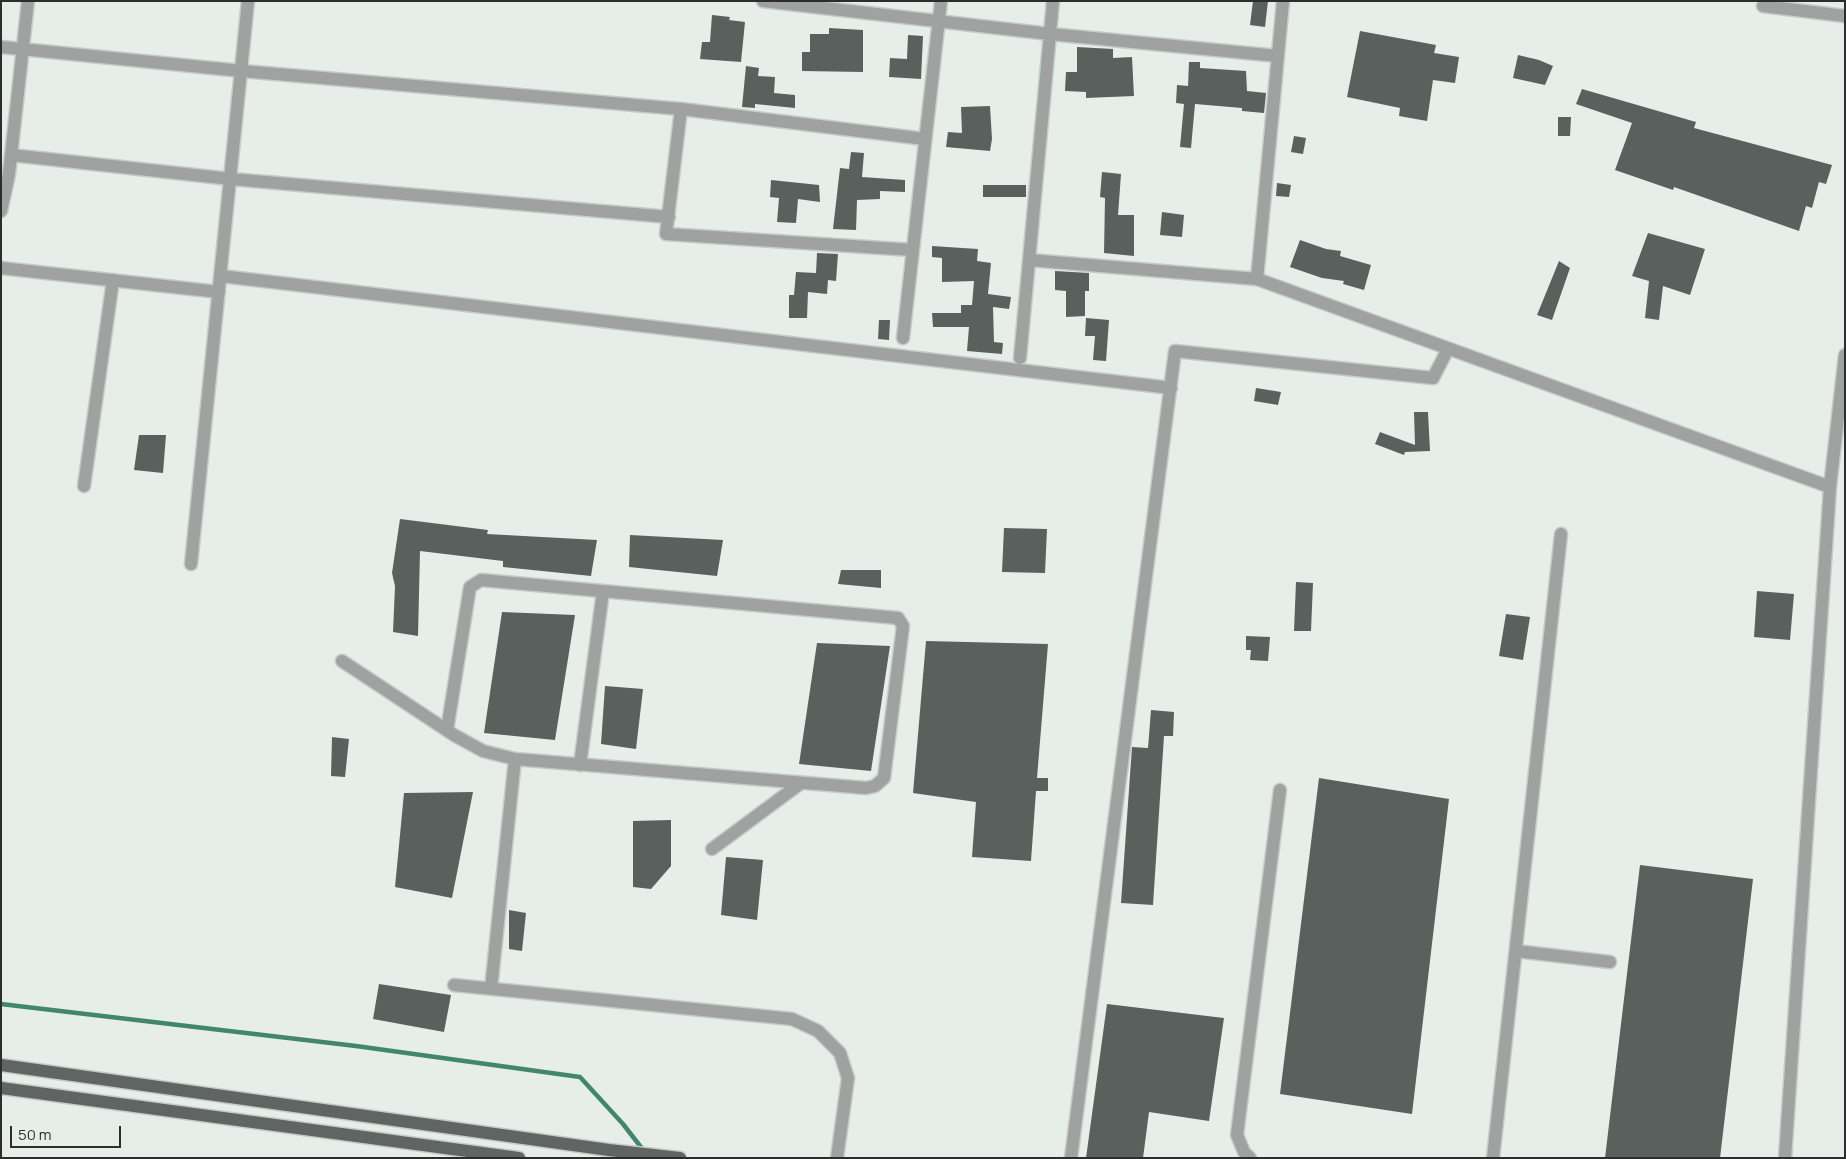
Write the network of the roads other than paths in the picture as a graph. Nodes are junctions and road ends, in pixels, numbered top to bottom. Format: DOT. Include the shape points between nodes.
graph roads {
  1 [pos="28,1"];
  2 [pos="248,1"];
  3 [pos="763,1"];
  4 [pos="940,1"];
  5 [pos="1053,1"];
  6 [pos="1283,1"];
  7 [pos="1763,6"];
  8 [pos="1845,16"];
  9 [pos="938,21"];
  10 [pos="1050,34"];
  11 [pos="1,48"];
  12 [pos="22,50"];
  13 [pos="1278,56"];
  14 [pos="242,71"];
  15 [pos="681,108"];
  16 [pos="925,139"];
  17 [pos="11,155"];
  18 [pos="231,179"];
  19 [pos="1,211"];
  20 [pos="669,217"];
  21 [pos="913,250"];
  22 [pos="1029,260"];
  23 [pos="1,268"];
  24 [pos="221,276"];
  25 [pos="1256,279"];
  26 [pos="114,280"];
  27 [pos="219,292"];
  28 [pos="903,338"];
  29 [pos="1448,348"];
  30 [pos="1845,355"];
  31 [pos="1020,358"];
  32 [pos="1171,388"];
  33 [pos="84,486"];
  34 [pos="1830,487"];
  35 [pos="1561,534"];
  36 [pos="191,564"];
  37 [pos="603,591"];
  38 [pos="342,661"];
  39 [pos="447,730"];
  40 [pos="515,759"];
  41 [pos="580,765"];
  42 [pos="801,783"];
  43 [pos="1280,790"];
  44 [pos="712,850"];
  45 [pos="1516,951"];
  46 [pos="1610,962"];
  47 [pos="454,986"];
  48 [pos="491,989"];
  49 [pos="1,1065"];
  50 [pos="1,1088"];
  51 [pos="519,1158"];
  52 [pos="680,1158"];
  53 [pos="837,1158"];
  54 [pos="1072,1158"];
  55 [pos="1250,1158"];
  56 [pos="1493,1158"];
  57 [pos="1785,1158"];
  1 -- 12 [label="street"];
  2 -- 14 [label="street"];
  3 -- 9 [label="street"];
  4 -- 9 [label="street"];
  5 -- 10 [label="street"];
  6 -- 13 [label="street"];
  7 -- 8 [label="street"];
  9 -- 10 [label="street"];
  9 -- 16 [label="street"];
  10 -- 13 [label="street"];
  10 -- 22 [label="street"];
  11 -- 12 [label="street"];
  12 -- 14 [label="street"];
  12 -- 17 [label="street"];
  13 -- 25 [label="street"];
  14 -- 15 [label="street"];
  14 -- 18 [label="street"];
  15 -- 16 [label="street"];
  15 -- 20 [label="street"];
  16 -- 21 [label="street"];
  17 -- 18 [label="street"];
  17 -- 19 [label="street"];
  18 -- 20 [label="street"];
  18 -- 24 [label="street"];
  20 -- 21 [label="street" via="666,234"];
  21 -- 28 [label="street"];
  22 -- 25 [label="street"];
  22 -- 31 [label="street"];
  23 -- 26 [label="street"];
  24 -- 27 [label="street"];
  24 -- 32 [label="street"];
  25 -- 29 [label="street"];
  26 -- 27 [label="street"];
  26 -- 33 [label="street"];
  27 -- 36 [label="street"];
  29 -- 32 [label="street" via="1433,378 1175,351"];
  29 -- 34 [label="street"];
  30 -- 34 [label="street"];
  32 -- 54 [label="street"];
  34 -- 57 [label="street"];
  35 -- 45 [label="street"];
  37 -- 39 [label="street" via="474,582 470,587"];
  37 -- 41 [label="street"];
  37 -- 42 [label="street" via="901,620 903,626 884,778 875,786 866,788"];
  38 -- 39 [label="street"];
  39 -- 40 [label="street" via="483,751"];
  40 -- 41 [label="street"];
  40 -- 48 [label="street"];
  41 -- 42 [label="street"];
  42 -- 44 [label="street"];
  43 -- 55 [label="street" via="1238,1135 1244,1152"];
  45 -- 46 [label="street"];
  45 -- 56 [label="street"];
  47 -- 48 [label="street"];
  48 -- 53 [label="street" via="792,1019 818,1031 840,1053 848,1078"];
  49 -- 52 [label="main road"];
  50 -- 51 [label="main road"];
}
